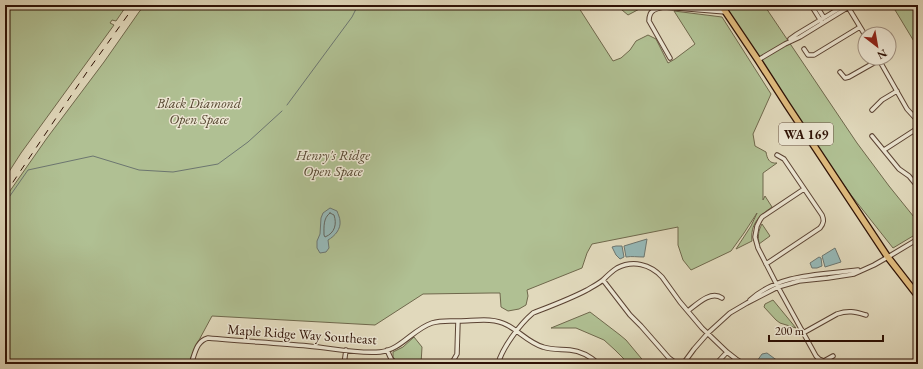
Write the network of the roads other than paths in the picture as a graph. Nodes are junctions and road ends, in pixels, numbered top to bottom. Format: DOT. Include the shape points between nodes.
graph roads {
  1 [pos="721,5"];
  2 [pos="787,5"];
  3 [pos="800,5"];
  4 [pos="811,5"];
  5 [pos="816,5"];
  6 [pos="848,6"];
  7 [pos="726,12"];
  8 [pos="823,21"];
  9 [pos="859,26"];
  10 [pos="857,29"];
  11 [pos="804,49"];
  12 [pos="670,58"];
  13 [pos="758,60"];
  14 [pos="867,66"];
  15 [pos="883,66"];
  16 [pos="840,72"];
  17 [pos="897,91"];
  18 [pos="872,110"];
  19 [pos="918,121"];
  20 [pos="918,128"];
  21 [pos="872,136"];
  22 [pos="884,150"];
  23 [pos="777,155"];
  24 [pos="918,186"];
  25 [pos="804,190"];
  26 [pos="918,239"];
  27 [pos="888,257"];
  28 [pos="766,264"];
  29 [pos="603,280"];
  30 [pos="777,285"];
  31 [pos="918,296"];
  32 [pos="722,298"];
  33 [pos="688,311"];
  34 [pos="866,315"];
  35 [pos="458,321"];
  36 [pos="517,331"];
  37 [pos="708,333"];
  38 [pos="804,333"];
  39 [pos="346,350"];
  40 [pos="387,350"];
  41 [pos="727,352"];
  42 [pos="833,356"];
  43 [pos="191,364"];
  44 [pos="344,364"];
  45 [pos="395,364"];
  46 [pos="450,364"];
  47 [pos="498,364"];
  48 [pos="599,364"];
  49 [pos="677,364"];
  50 [pos="683,364"];
  51 [pos="716,364"];
  52 [pos="744,364"];
  1 -- 7 [label="main road, WA 169"];
  2 -- 3 [label="street"];
  4 -- 8 [label="street"];
  5 -- 8 [label="street"];
  6 -- 8 [label="street"];
  6 -- 9 [label="street"];
  7 -- 12 [label="street" via="664,8 651,12 651,26"];
  7 -- 13 [label="main road, WA 169"];
  8 -- 13 [label="street" via="796,34 785,44"];
  10 -- 11 [label="street" via="814,55 808,55"];
  13 -- 27 [label="main road, WA 169"];
  14 -- 16 [label="street" via="849,77 844,78"];
  15 -- 17 [label="street"];
  17 -- 18 [label="street"];
  17 -- 19 [label="street"];
  20 -- 22 [label="street"];
  21 -- 22 [label="street"];
  22 -- 24 [label="street" via="899,169"];
  23 -- 25 [label="street" via="784,159"];
  25 -- 28 [label="street" via="760,220 755,233 756,242"];
  25 -- 28 [label="street" via="822,215 823,223 820,228"];
  26 -- 27 [label="street"];
  27 -- 30 [label="street" via="854,274"];
  27 -- 31 [label="main road, WA 169"];
  28 -- 30 [label="street"];
  29 -- 33 [label="street" via="622,266 648,266 659,273"];
  29 -- 36 [label="street" via="581,293 533,313"];
  29 -- 49 [label="street" via="630,315"];
  30 -- 37 [label="street" via="730,314"];
  30 -- 38 [label="street"];
  32 -- 33 [label="street" via="710,296"];
  33 -- 37 [label="street"];
  34 -- 38 [label="street" via="843,312"];
  35 -- 36 [label="street, Maple Ridge Way Southeast" via="487,320 506,324"];
  35 -- 40 [label="street, Maple Ridge Way Southeast" via="432,323"];
  35 -- 46 [label="street" via="457,354"];
  36 -- 47 [label="street" via="502,352"];
  36 -- 48 [label="street, Maple Ridge Way Southeast" via="535,344 551,349 577,351"];
  37 -- 41 [label="street"];
  37 -- 50 [label="street"];
  38 -- 42 [label="street" via="819,359 824,361"];
  39 -- 40 [label="street, Maple Ridge Way Southeast"];
  39 -- 43 [label="street, Maple Ridge Way Southeast" via="208,338 198,344"];
  39 -- 44 [label="street"];
  40 -- 45 [label="street"];
  41 -- 51 [label="street"];
  41 -- 52 [label="street"];
}
